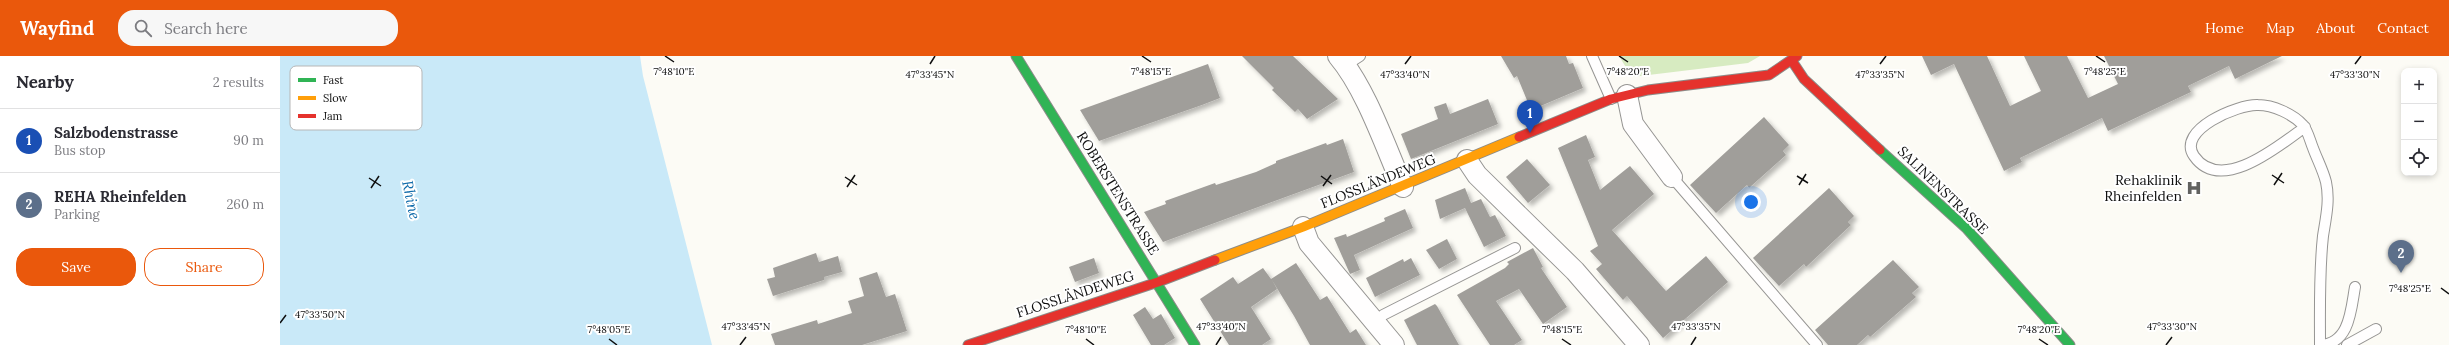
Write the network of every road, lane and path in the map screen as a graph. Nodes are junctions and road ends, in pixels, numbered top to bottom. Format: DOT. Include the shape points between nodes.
graph roads {
  1 [pos="1016,56"];
  2 [pos="1592,56"];
  3 [pos="1794,58"];
  4 [pos="1348,59"];
  5 [pos="1619,97"];
  6 [pos="2305,126"];
  7 [pos="1467,160"];
  8 [pos="1672,177"];
  9 [pos="1403,186"];
  10 [pos="1303,227"];
  11 [pos="1515,248"];
  12 [pos="1158,282"];
  13 [pos="2355,287"];
  14 [pos="1375,324"];
  15 [pos="2376,329"];
  16 [pos="968,345"];
  17 [pos="1195,345"];
  18 [pos="1394,345"];
  19 [pos="1638,345"];
  20 [pos="1817,345"];
  21 [pos="2070,345"];
  22 [pos="2320,345"];
  23 [pos="2347,345"];
  1 -- 12 [label="street, ROBERSTENSTRASSE"];
  2 -- 5 [label="lane"];
  3 -- 5 [label="street, FLOSSLÄNDEWEG" via="1769,75 1648,90"];
  3 -- 21 [label="street, SALINENSTRASSE" via="1804,80 1967,229"];
  4 -- 9 [label="street"];
  5 -- 7 [label="street, FLOSSLÄNDEWEG"];
  5 -- 8 [label="street" via="1633,124"];
  6 -- 6 [label="lane" via="2292,115 2256,104 2229,111 2202,126 2192,143 2193,155 2203,165 2220,171 2245,166 2273,150"];
  6 -- 22 [label="lane" via="2326,182 2328,210 2323,236"];
  7 -- 9 [label="street, FLOSSLÄNDEWEG"];
  7 -- 19 [label="street" via="1477,175 1575,271"];
  8 -- 20 [label="lane"];
  9 -- 10 [label="street, FLOSSLÄNDEWEG"];
  10 -- 12 [label="street, FLOSSLÄNDEWEG"];
  10 -- 14 [label="street" via="1309,244"];
  11 -- 14 [label="lane" via="1383,315"];
  12 -- 16 [label="street, FLOSSLÄNDEWEG"];
  12 -- 17 [label="street, ROBERSTENSTRASSE"];
  13 -- 22 [label="lane" via="2344,332 2332,343"];
  14 -- 18 [label="street"];
  15 -- 23 [label="lane"];
}
